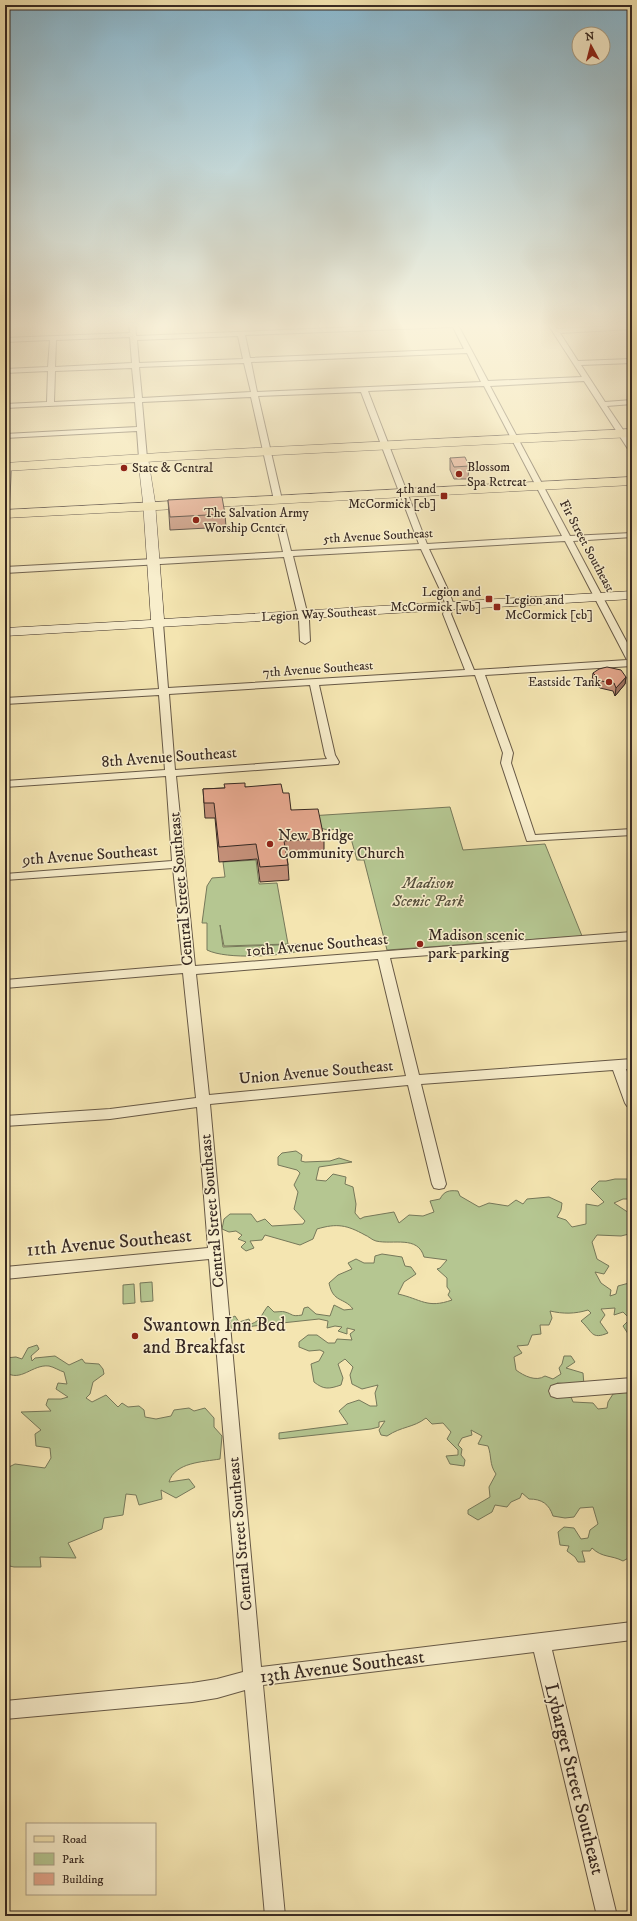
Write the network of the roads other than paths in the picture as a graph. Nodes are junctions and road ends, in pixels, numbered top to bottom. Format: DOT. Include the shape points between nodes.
graph roads {
  1 [pos="139,413"];
  2 [pos="258,413"];
  3 [pos="373,413"];
  4 [pos="501,413"];
  5 [pos="610,413"];
  6 [pos="141,429"];
  7 [pos="627,433"];
  8 [pos="5,436"];
  9 [pos="515,439"];
  10 [pos="386,445"];
  11 [pos="632,449"];
  12 [pos="267,451"];
  13 [pos="143,458"];
  14 [pos="6,467"];
  15 [pos="632,481"];
  16 [pos="540,486"];
  17 [pos="405,493"];
  18 [pos="278,500"];
  19 [pos="5,506"];
  20 [pos="149,506"];
  21 [pos="5,514"];
  22 [pos="281,527"];
  23 [pos="632,535"];
  24 [pos="568,538"];
  25 [pos="424,546"];
  26 [pos="289,553"];
  27 [pos="153,562"];
  28 [pos="5,570"];
  29 [pos="632,595"];
  30 [pos="599,597"];
  31 [pos="450,606"];
  32 [pos="303,615"];
  33 [pos="158,623"];
  34 [pos="5,632"];
  35 [pos="305,641"];
  36 [pos="632,662"];
  37 [pos="475,672"];
  38 [pos="314,682"];
  39 [pos="164,692"];
  40 [pos="5,702"];
  41 [pos="171,772"];
  42 [pos="5,784"];
  43 [pos="632,832"];
  44 [pos="178,864"];
  45 [pos="5,877"];
  46 [pos="632,936"];
  47 [pos="383,955"];
  48 [pos="188,969"];
  49 [pos="5,984"];
  50 [pos="632,1064"];
  51 [pos="618,1065"];
  52 [pos="415,1080"];
  53 [pos="202,1100"];
  54 [pos="632,1103"];
  55 [pos="5,1121"];
  56 [pos="439,1184"];
  57 [pos="216,1253"];
  58 [pos="5,1273"];
  59 [pos="632,1385"];
  60 [pos="557,1391"];
  61 [pos="632,1631"];
  62 [pos="540,1642"];
  63 [pos="254,1677"];
  64 [pos="5,1710"];
  65 [pos="275,1916"];
  66 [pos="607,1916"];
  1 -- 6 [label="street"];
  2 -- 12 [label="street"];
  3 -- 10 [label="street"];
  4 -- 9 [label="street, Fir Street Southeast"];
  5 -- 7 [label="street"];
  6 -- 8 [label="street"];
  6 -- 13 [label="street"];
  7 -- 9 [label="main road"];
  7 -- 11 [label="street"];
  9 -- 10 [label="main road"];
  9 -- 16 [label="street, Fir Street Southeast"];
  10 -- 12 [label="main road"];
  10 -- 17 [label="street"];
  12 -- 13 [label="main road"];
  12 -- 18 [label="street"];
  13 -- 14 [label="main road"];
  13 -- 20 [label="street, Central Street Southeast"];
  14 -- 19 [label="street"];
  15 -- 16 [label="main road"];
  16 -- 17 [label="main road"];
  16 -- 24 [label="street, Fir Street Southeast"];
  17 -- 18 [label="main road"];
  17 -- 25 [label="street"];
  18 -- 20 [label="main road"];
  20 -- 21 [label="main road"];
  20 -- 27 [label="street, Central Street Southeast"];
  22 -- 26 [label="street" via="285,547"];
  23 -- 24 [label="street, 5th Avenue Southeast"];
  24 -- 25 [label="street, 5th Avenue Southeast"];
  24 -- 30 [label="street, Fir Street Southeast"];
  25 -- 26 [label="street, 5th Avenue Southeast"];
  25 -- 31 [label="street" via="439,575"];
  26 -- 27 [label="street, 5th Avenue Southeast"];
  26 -- 32 [label="street"];
  27 -- 28 [label="street, 5th Avenue Southeast"];
  27 -- 33 [label="street, Central Street Southeast"];
  29 -- 30 [label="street, Legion Way Southeast"];
  30 -- 31 [label="street, Legion Way Southeast"];
  30 -- 36 [label="street, Fir Street Southeast"];
  31 -- 32 [label="street, Legion Way Southeast"];
  31 -- 37 [label="street" via="448,614"];
  32 -- 33 [label="street, Legion Way Southeast"];
  32 -- 35 [label="street"];
  33 -- 34 [label="street, Legion Way Southeast"];
  33 -- 39 [label="street, Central Street Southeast"];
  36 -- 37 [label="street, 7th Avenue Southeast"];
  37 -- 38 [label="street, 7th Avenue Southeast"];
  37 -- 43 [label="street" via="507,749 506,763 531,839"];
  38 -- 39 [label="street, 7th Avenue Southeast"];
  38 -- 41 [label="street, 8th Avenue Southeast" via="330,755 334,762"];
  39 -- 40 [label="street, 7th Avenue Southeast"];
  39 -- 41 [label="street, Central Street Southeast"];
  41 -- 42 [label="street, 8th Avenue Southeast"];
  41 -- 44 [label="street, Central Street Southeast"];
  44 -- 45 [label="street, 9th Avenue Southeast"];
  44 -- 48 [label="street, Central Street Southeast"];
  46 -- 47 [label="street, 10th Avenue Southeast"];
  47 -- 48 [label="street, 10th Avenue Southeast" via="206,970"];
  47 -- 52 [label="street"];
  48 -- 49 [label="street, 10th Avenue Southeast"];
  48 -- 53 [label="street, Central Street Southeast"];
  50 -- 51 [label="street, Union Avenue Southeast"];
  51 -- 52 [label="street, Union Avenue Southeast"];
  51 -- 54 [label="street"];
  52 -- 53 [label="street, Union Avenue Southeast"];
  52 -- 56 [label="street"];
  53 -- 55 [label="street, Union Avenue Southeast" via="186,1106"];
  53 -- 57 [label="street, Central Street Southeast"];
  57 -- 58 [label="street, 11th Avenue Southeast"];
  57 -- 63 [label="street, Central Street Southeast"];
  59 -- 60 [label="street"];
  61 -- 62 [label="street, 13th Avenue Southeast"];
  62 -- 63 [label="street, 13th Avenue Southeast"];
  62 -- 66 [label="street, Lybarger Street Southeast"];
  63 -- 64 [label="street, 13th Avenue Southeast" via="235,1685 206,1691"];
  63 -- 65 [label="street, Central Street Southeast"];
}
